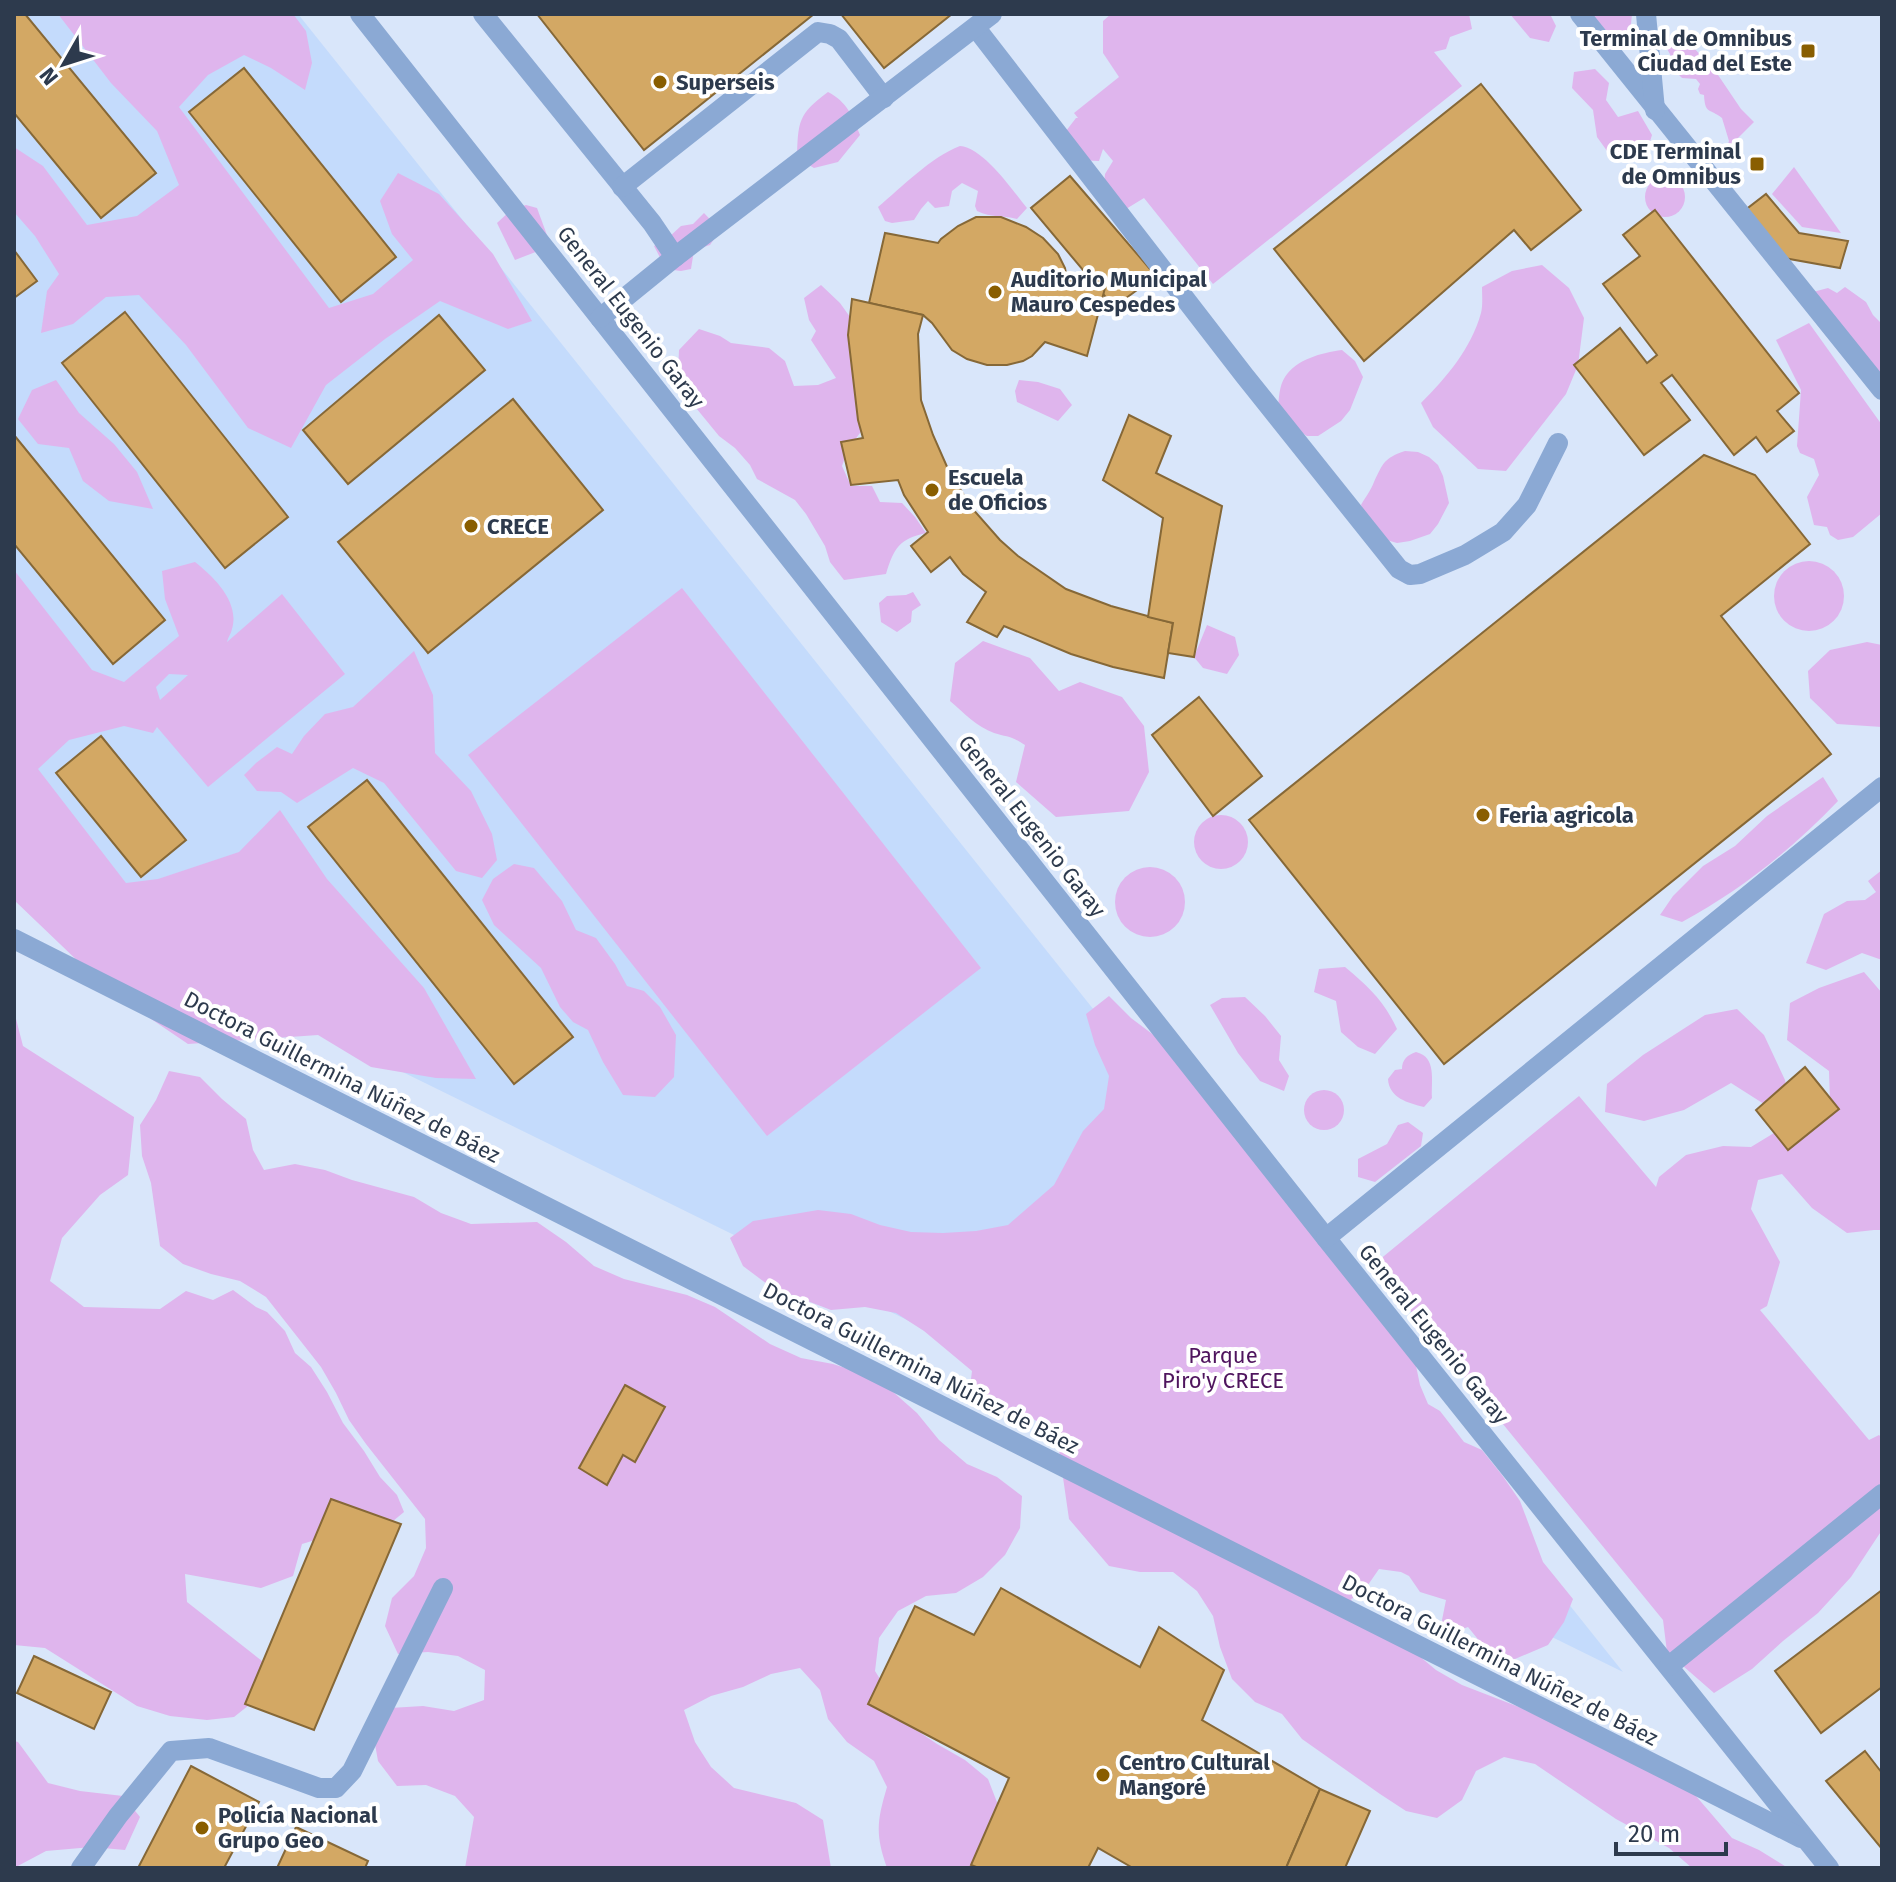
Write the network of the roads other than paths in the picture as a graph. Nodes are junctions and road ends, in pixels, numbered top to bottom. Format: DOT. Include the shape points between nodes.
graph roads {
  1 [pos="360,14"];
  2 [pos="483,14"];
  3 [pos="992,14"];
  4 [pos="1580,14"];
  5 [pos="1646,14"];
  6 [pos="976,28"];
  7 [pos="884,98"];
  8 [pos="1655,110"];
  9 [pos="622,187"];
  10 [pos="675,257"];
  11 [pos="600,318"];
  12 [pos="1882,390"];
  13 [pos="1558,443"];
  14 [pos="1882,787"];
  15 [pos="14,939"];
  16 [pos="1326,1238"];
  17 [pos="1882,1494"];
  18 [pos="443,1588"];
  19 [pos="1669,1666"];
  20 [pos="1806,1841"];
  21 [pos="81,1868"];
  22 [pos="1829,1868"];
  1 -- 11 [label="street, General Eugenio Garay"];
  2 -- 9 [label="street"];
  3 -- 6 [label="street"];
  4 -- 8 [label="street"];
  5 -- 8 [label="street"];
  6 -- 7 [label="street"];
  6 -- 13 [label="street" via="1399,569 1420,574 1503,532 1527,505"];
  7 -- 9 [label="street" via="839,39 818,32"];
  7 -- 10 [label="street"];
  8 -- 12 [label="street"];
  9 -- 10 [label="street"];
  10 -- 11 [label="street"];
  11 -- 16 [label="street, General Eugenio Garay"];
  14 -- 16 [label="street"];
  15 -- 20 [label="street, Doctora Guillermina Núñez de Báez"];
  16 -- 19 [label="street, General Eugenio Garay"];
  17 -- 19 [label="street"];
  18 -- 21 [label="street" via="352,1771 336,1788 319,1788 209,1748 171,1751"];
  19 -- 20 [label="street, General Eugenio Garay"];
  20 -- 22 [label="street, General Eugenio Garay"];
}
